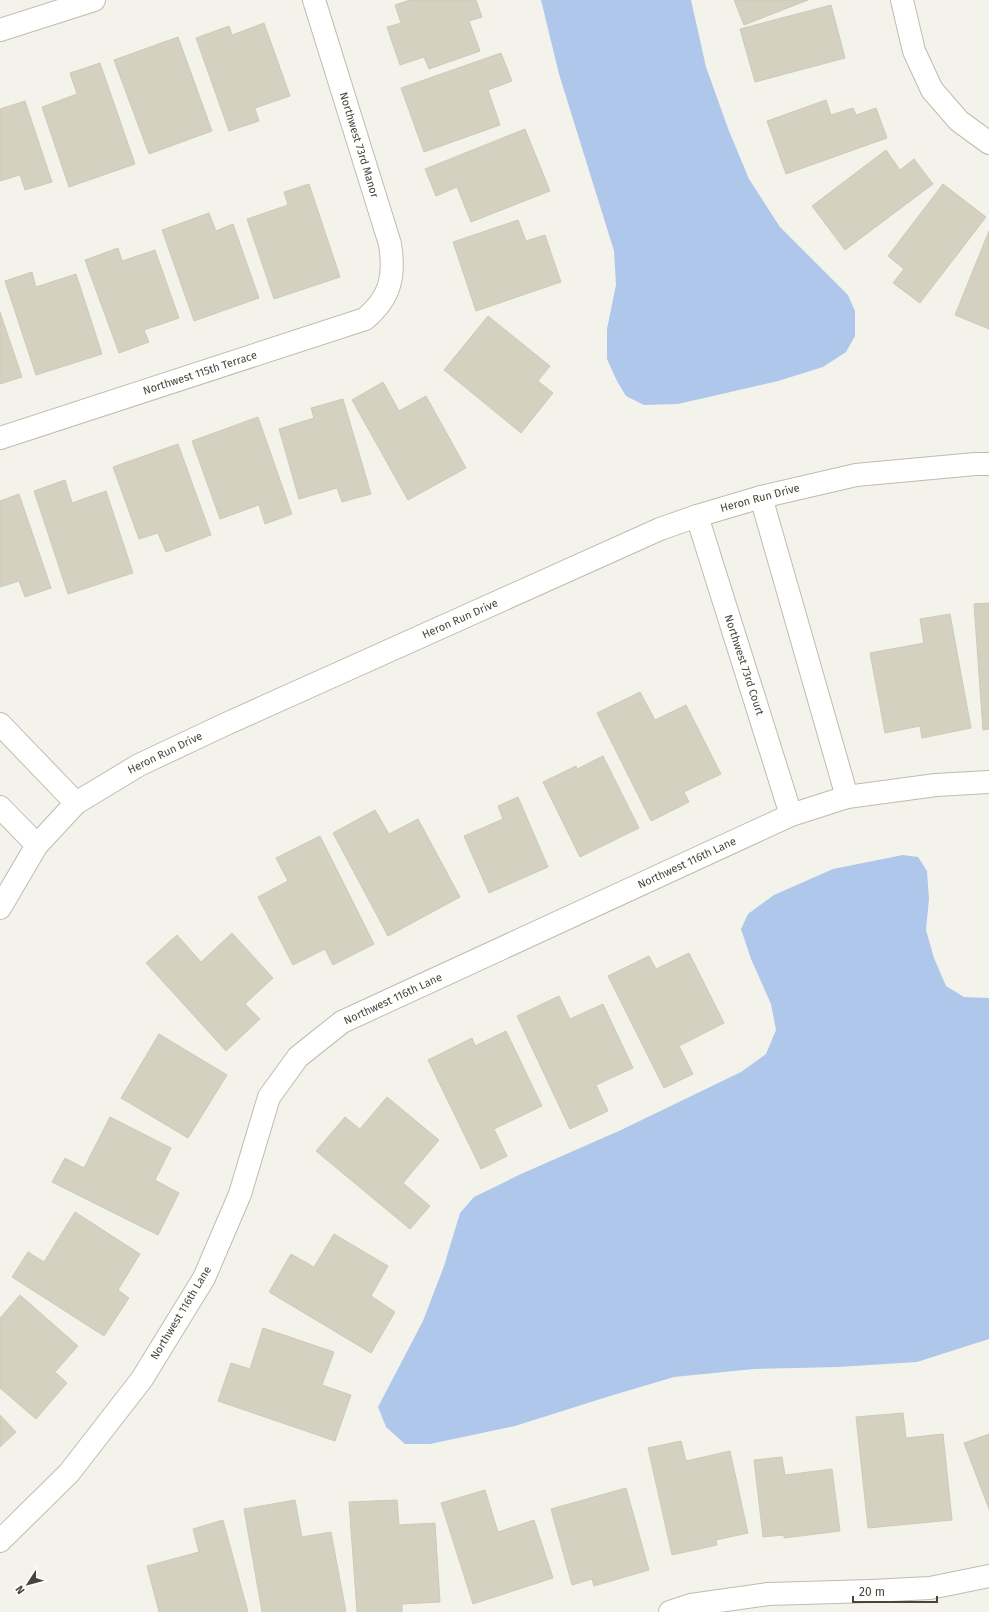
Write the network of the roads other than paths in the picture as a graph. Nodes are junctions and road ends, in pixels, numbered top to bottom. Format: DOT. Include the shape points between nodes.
graph roads {
  1 [pos="94,0"];
  2 [pos="314,0"];
  3 [pos="902,0"];
  4 [pos="0,30"];
  5 [pos="989,143"];
  6 [pos="388,291"];
  7 [pos="0,438"];
  8 [pos="989,464"];
  9 [pos="761,497"];
  10 [pos="697,516"];
  11 [pos="0,724"];
  12 [pos="989,782"];
  13 [pos="847,797"];
  14 [pos="76,803"];
  15 [pos="0,807"];
  16 [pos="792,815"];
  17 [pos="37,845"];
  18 [pos="0,908"];
  19 [pos="0,1541"];
  20 [pos="989,1576"];
  21 [pos="670,1612"];
  1 -- 4 [label="street"];
  2 -- 6 [label="street, Northwest 73rd Manor" via="390,244 393,261"];
  3 -- 5 [label="street" via="914,51 932,90 959,121"];
  6 -- 7 [label="street, Northwest 115th Terrace" via="374,311 365,318"];
  8 -- 9 [label="street, Heron Run Drive" via="856,475"];
  9 -- 10 [label="street, Heron Run Drive"];
  9 -- 13 [label="street"];
  10 -- 14 [label="street, Heron Run Drive" via="660,529 219,727 140,765"];
  10 -- 16 [label="street, Northwest 73rd Court"];
  11 -- 14 [label="street"];
  12 -- 13 [label="street, Northwest 116th Lane" via="936,785"];
  13 -- 16 [label="street, Northwest 116th Lane"];
  14 -- 17 [label="street, Heron Run Drive"];
  15 -- 17 [label="street"];
  16 -- 19 [label="street, Northwest 116th Lane" via="342,1022 298,1057 269,1097 240,1194 204,1278 142,1379 69,1473"];
  17 -- 18 [label="street, Heron Run Drive"];
  20 -- 21 [label="street" via="930,1588 768,1594 691,1605"];
}
